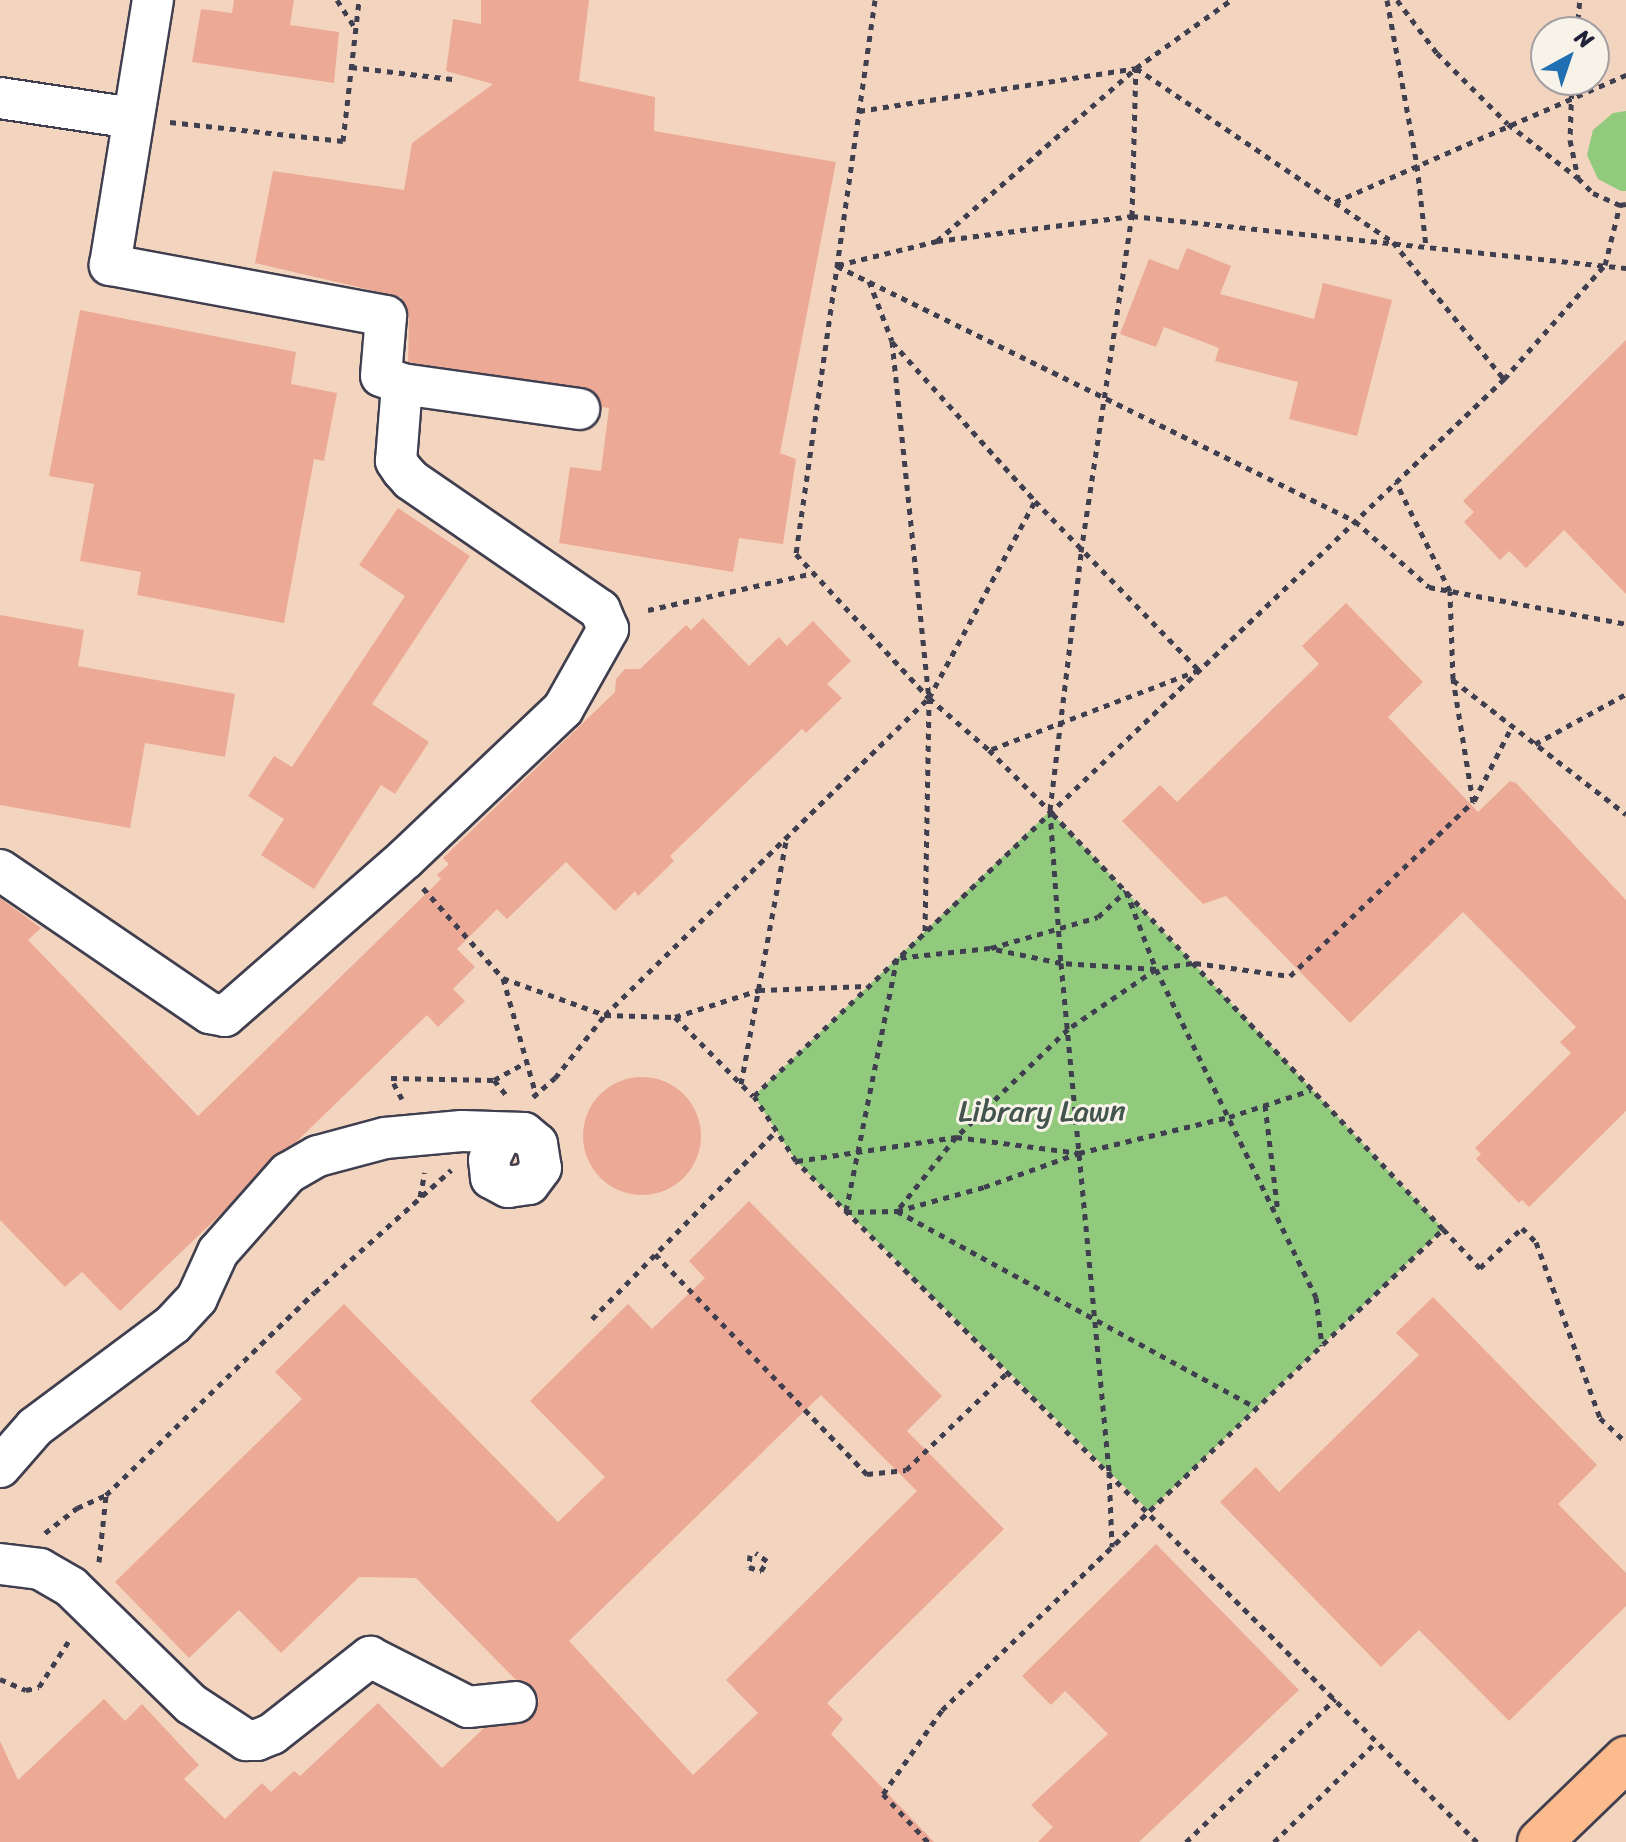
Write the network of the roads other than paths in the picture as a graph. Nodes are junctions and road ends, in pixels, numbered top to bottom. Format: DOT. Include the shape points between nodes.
graph roads {
  1 [pos="153,0"];
  2 [pos="0,98"];
  3 [pos="133,118"];
  4 [pos="402,384"];
  5 [pos="579,409"];
  6 [pos="0,870"];
  7 [pos="497,1133"];
  8 [pos="0,1467"];
  9 [pos="0,1564"];
  10 [pos="516,1702"];
  11 [pos="1626,1759"];
  12 [pos="1540,1842"];
  1 -- 3 [label="street"];
  2 -- 3 [label="street"];
  3 -- 4 [label="street" via="110,265 386,316 381,376"];
  4 -- 5 [label="street"];
  4 -- 6 [label="street" via="396,461 411,480 606,619 604,637 563,709 406,858 225,1016 210,1013"];
  7 -- 8 [label="street" via="385,1138 318,1156 288,1173 218,1252 197,1298 173,1324 35,1427"];
  9 -- 10 [label="street" via="40,1569 71,1587 191,1704 246,1740 272,1734 370,1657 468,1707"];
  11 -- 12 [label="main road"];
}
